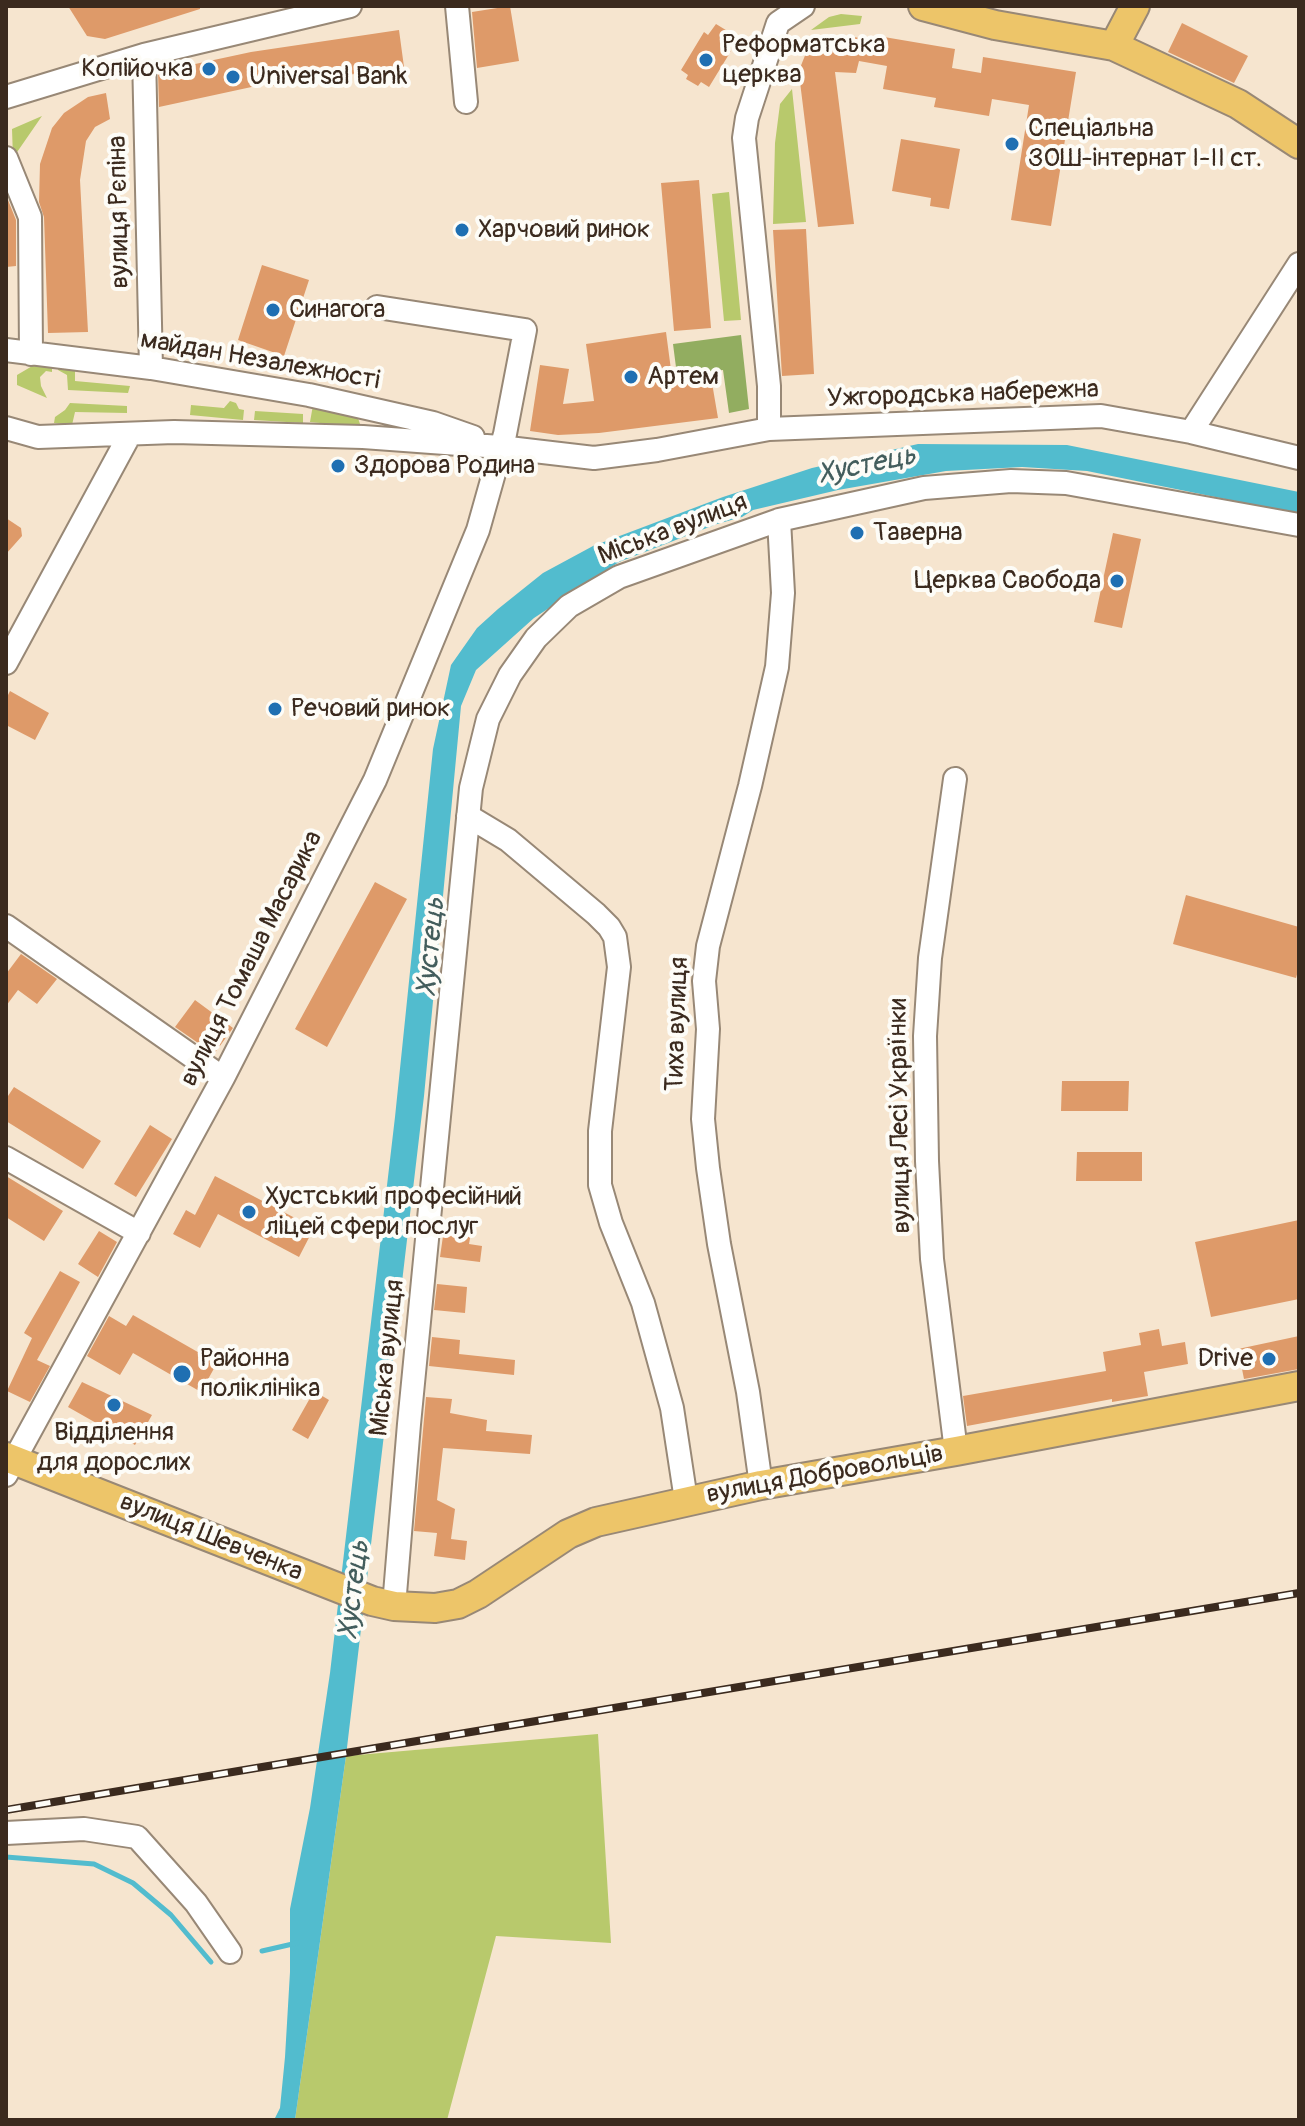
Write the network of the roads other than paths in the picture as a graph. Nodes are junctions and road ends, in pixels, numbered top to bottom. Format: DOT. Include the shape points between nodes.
graph roads {
  1 [pos="350,6"];
  2 [pos="457,6"];
  3 [pos="803,6"];
  4 [pos="923,6"];
  5 [pos="1135,6"];
  6 [pos="775,14"];
  7 [pos="1114,46"];
  8 [pos="144,55"];
  9 [pos="6,97"];
  10 [pos="466,102"];
  11 [pos="1299,144"];
  12 [pos="6,158"];
  13 [pos="1299,264"];
  14 [pos="377,307"];
  15 [pos="6,350"];
  16 [pos="31,354"];
  17 [pos="151,368"];
  18 [pos="6,428"];
  19 [pos="769,429"];
  20 [pos="1191,432"];
  21 [pos="129,436"];
  22 [pos="500,447"];
  23 [pos="1299,458"];
  24 [pos="779,520"];
  25 [pos="1299,525"];
  26 [pos="6,663"];
  27 [pos="955,779"];
  28 [pos="468,816"];
  29 [pos="6,926"];
  30 [pos="223,1078"];
  31 [pos="6,1158"];
  32 [pos="139,1233"];
  33 [pos="1299,1386"];
  34 [pos="956,1451"];
  35 [pos="8,1464"];
  36 [pos="761,1485"];
  37 [pos="686,1500"];
  38 [pos="383,1603"];
  39 [pos="6,1833"];
  40 [pos="230,1952"];
  1 -- 8 [label="street"];
  2 -- 10 [label="street"];
  3 -- 6 [label="street"];
  4 -- 7 [label="main road"];
  5 -- 7 [label="main road"];
  6 -- 19 [label="street" via="744,138"];
  7 -- 11 [label="main road" via="1238,104"];
  8 -- 9 [label="street"];
  8 -- 17 [label="street, вулиця Рєпіна"];
  12 -- 16 [label="street" via="30,217"];
  13 -- 20 [label="street"];
  14 -- 22 [label="street, вулиця Томаша Масарика" via="525,330"];
  15 -- 16 [label="street, майдан Незалежності"];
  16 -- 17 [label="street, майдан Незалежності"];
  17 -- 22 [label="street, майдан Незалежності" via="387,412"];
  18 -- 21 [label="street, майдан Незалежності" via="38,437"];
  19 -- 20 [label="street, Ужгородська набережна" via="1101,416"];
  19 -- 22 [label="street, майдан Незалежності" via="594,458"];
  20 -- 23 [label="street, Ужгородська набережна"];
  21 -- 22 [label="street, майдан Незалежності" via="174,432 363,437"];
  21 -- 26 [label="street"];
  22 -- 30 [label="street, вулиця Томаша Масарика" via="478,530 375,780"];
  24 -- 25 [label="street, Міська вулиця" via="924,488 1038,481"];
  24 -- 28 [label="street, Міська вулиця" via="619,577 553,620 522,655 488,719"];
  24 -- 36 [label="street, Тиха вулиця" via="783,593 777,667 708,946 704,981 708,1168"];
  27 -- 34 [label="street, вулиця Лесі Українки" via="930,958 925,1036 932,1259"];
  28 -- 37 [label="street" via="508,840 596,914 615,937 619,967 600,1131 600,1185 643,1303 672,1408"];
  28 -- 38 [label="street, Міська вулиця" via="406,1455"];
  29 -- 30 [label="street"];
  30 -- 32 [label="street, вулиця Томаша Масарика"];
  31 -- 32 [label="street"];
  32 -- 35 [label="street, вулиця Томаша Масарика"];
  33 -- 34 [label="main road, вулиця Добровольців"];
  34 -- 36 [label="main road, вулиця Добровольців"];
  35 -- 38 [label="main road, вулиця Шевченка"];
  36 -- 37 [label="main road, вулиця Добровольців"];
  37 -- 38 [label="main road, вулиця Добровольців" via="581,1527 458,1604 435,1608"];
  39 -- 40 [label="street" via="84,1829 137,1837 196,1903"];
}
